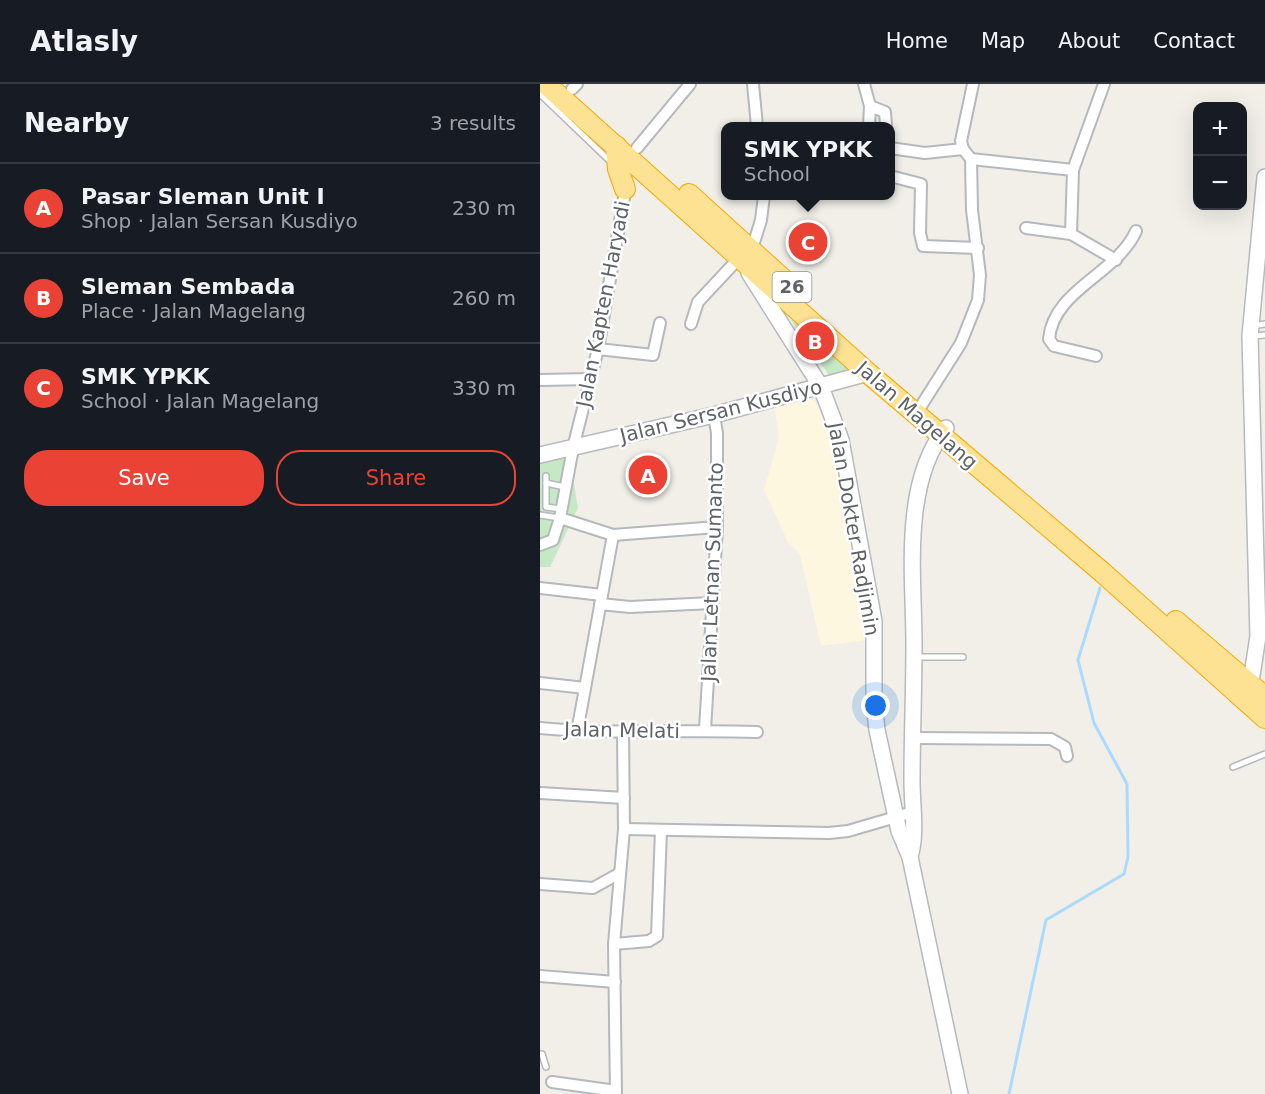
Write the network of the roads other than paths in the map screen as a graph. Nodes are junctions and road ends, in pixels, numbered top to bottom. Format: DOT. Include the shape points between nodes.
graph roads {
  1 [pos="546,84"];
  2 [pos="690,84"];
  3 [pos="753,84"];
  4 [pos="864,84"];
  5 [pos="973,84"];
  6 [pos="1104,84"];
  7 [pos="572,86"];
  8 [pos="540,94"];
  9 [pos="870,106"];
  10 [pos="757,122"];
  11 [pos="869,122"];
  12 [pos="886,122"];
  13 [pos="895,149"];
  14 [pos="963,149"];
  15 [pos="971,159"];
  16 [pos="629,160"];
  17 [pos="1073,171"];
  18 [pos="895,177"];
  19 [pos="1265,177"];
  20 [pos="625,189"];
  21 [pos="763,200"];
  22 [pos="1026,228"];
  23 [pos="1136,231"];
  24 [pos="1071,234"];
  25 [pos="978,248"];
  26 [pos="746,253"];
  27 [pos="1116,260"];
  28 [pos="781,306"];
  29 [pos="660,323"];
  30 [pos="691,324"];
  31 [pos="1258,331"];
  32 [pos="598,349"];
  33 [pos="1096,356"];
  34 [pos="868,373"];
  35 [pos="591,379"];
  36 [pos="540,380"];
  37 [pos="821,387"];
  38 [pos="921,406"];
  39 [pos="714,415"];
  40 [pos="943,432"];
  41 [pos="1258,435"];
  42 [pos="573,448"];
  43 [pos="540,455"];
  44 [pos="546,476"];
  45 [pos="546,483"];
  46 [pos="565,487"];
  47 [pos="560,514"];
  48 [pos="540,515"];
  49 [pos="717,527"];
  50 [pos="613,535"];
  51 [pos="540,545"];
  52 [pos="540,588"];
  53 [pos="601,599"];
  54 [pos="712,603"];
  55 [pos="1262,634"];
  56 [pos="914,657"];
  57 [pos="963,657"];
  58 [pos="540,682"];
  59 [pos="585,688"];
  60 [pos="1254,695"];
  61 [pos="1265,718"];
  62 [pos="540,728"];
  63 [pos="705,730"];
  64 [pos="578,732"];
  65 [pos="623,732"];
  66 [pos="757,732"];
  67 [pos="913,738"];
  68 [pos="1265,753"];
  69 [pos="1067,756"];
  70 [pos="1233,767"];
  71 [pos="540,793"];
  72 [pos="624,798"];
  73 [pos="913,813"];
  74 [pos="895,817"];
  75 [pos="624,829"];
  76 [pos="661,830"];
  77 [pos="910,857"];
  78 [pos="620,873"];
  79 [pos="540,884"];
  80 [pos="614,944"];
  81 [pos="540,976"];
  82 [pos="615,982"];
  83 [pos="543,1054"];
  84 [pos="546,1066"];
  85 [pos="552,1081"];
  86 [pos="616,1092"];
  87 [pos="960,1094"];
  1 -- 16 [label="highway, Jalan Magelang / 26"];
  2 -- 16 [label="street"];
  3 -- 10 [label="street"];
  4 -- 9 [label="street"];
  5 -- 14 [label="street" via="962,132"];
  6 -- 17 [label="street"];
  7 -- 16 [label="highway, Jalan Magelang / 26"];
  8 -- 16 [label="lane"];
  9 -- 11 [label="street"];
  9 -- 12 [label="street" via="885,112"];
  13 -- 14 [label="street" via="926,153"];
  14 -- 15 [label="street"];
  15 -- 17 [label="street"];
  15 -- 25 [label="street" via="972,210"];
  16 -- 20 [label="highway"];
  16 -- 26 [label="highway, Jalan Magelang / 26"];
  17 -- 24 [label="street"];
  18 -- 25 [label="street" via="921,184 923,246"];
  19 -- 31 [label="main road"];
  20 -- 32 [label="street, Jalan Kapten Haryadi"];
  21 -- 26 [label="street" via="761,220"];
  22 -- 24 [label="street"];
  23 -- 27 [label="street"];
  24 -- 27 [label="street"];
  25 -- 38 [label="street" via="978,300 961,343"];
  26 -- 28 [label="highway, Jalan Magelang / 26"];
  26 -- 30 [label="street" via="698,302"];
  26 -- 38 [label="highway, Jalan Magelang / 26"];
  27 -- 33 [label="street" via="1064,305 1050,324 1049,339 1054,346"];
  28 -- 34 [label="highway, Jalan Magelang / 26"];
  28 -- 37 [label="main road, Jalan Dokter Radjimin"];
  29 -- 32 [label="street" via="653,355"];
  31 -- 41 [label="main road"];
  32 -- 35 [label="street, Jalan Kapten Haryadi"];
  34 -- 37 [label="main road, Jalan Sersan Kusdiyo"];
  34 -- 40 [label="highway, Jalan Magelang / 26"];
  35 -- 36 [label="street"];
  35 -- 42 [label="street, Jalan Kapten Haryadi"];
  37 -- 39 [label="main road, Jalan Sersan Kusdiyo"];
  37 -- 74 [label="main road, Jalan Dokter Radjimin" via="841,440 872,610 875,718"];
  38 -- 40 [label="highway, Jalan Magelang / 26"];
  39 -- 42 [label="main road, Jalan Sersan Kusdiyo"];
  39 -- 49 [label="street, Jalan Letnan Sumanto"];
  40 -- 56 [label="main road, Jalan Dokter Radjimin" via="926,461 916,503"];
  40 -- 60 [label="highway, Jalan Magelang / 26"];
  41 -- 55 [label="main road"];
  42 -- 43 [label="main road, Jalan Sersan Kusdiyo"];
  42 -- 46 [label="street, Jalan Kapten Haryadi"];
  44 -- 45 [label="lane"];
  45 -- 46 [label="lane"];
  45 -- 47 [label="lane" via="546,507"];
  46 -- 47 [label="street, Jalan Kapten Haryadi"];
  47 -- 48 [label="lane"];
  47 -- 50 [label="street"];
  47 -- 51 [label="street, Jalan Kapten Haryadi" via="553,540"];
  49 -- 50 [label="street"];
  49 -- 54 [label="street, Jalan Letnan Sumanto"];
  50 -- 53 [label="street"];
  52 -- 53 [label="street"];
  53 -- 54 [label="street" via="630,607"];
  53 -- 59 [label="street"];
  54 -- 63 [label="street, Jalan Letnan Sumanto"];
  55 -- 60 [label="main road"];
  56 -- 57 [label="lane"];
  56 -- 67 [label="main road, Jalan Dokter Radjimin"];
  58 -- 59 [label="street"];
  59 -- 64 [label="street"];
  60 -- 61 [label="highway, Jalan Magelang / 26"];
  62 -- 64 [label="street, Jalan Melati"];
  63 -- 65 [label="street, Jalan Melati"];
  63 -- 66 [label="street, Jalan Melati"];
  64 -- 65 [label="street, Jalan Melati"];
  65 -- 72 [label="street"];
  67 -- 69 [label="street" via="1051,739 1065,747"];
  67 -- 73 [label="main road, Jalan Dokter Radjimin"];
  68 -- 70 [label="lane"];
  71 -- 72 [label="street"];
  72 -- 75 [label="street"];
  73 -- 74 [label="street"];
  73 -- 77 [label="main road, Jalan Dokter Radjimin" via="915,840"];
  74 -- 76 [label="street" via="829,833"];
  74 -- 77 [label="main road, Jalan Dokter Radjimin"];
  75 -- 76 [label="street"];
  75 -- 78 [label="street"];
  76 -- 80 [label="street" via="657,936"];
  77 -- 87 [label="main road, Jalan Dokter Radjimin"];
  78 -- 79 [label="street" via="584,889"];
  78 -- 80 [label="street"];
  80 -- 82 [label="street"];
  81 -- 82 [label="street"];
  82 -- 86 [label="street"];
  83 -- 84 [label="lane"];
  85 -- 86 [label="street"];
}
